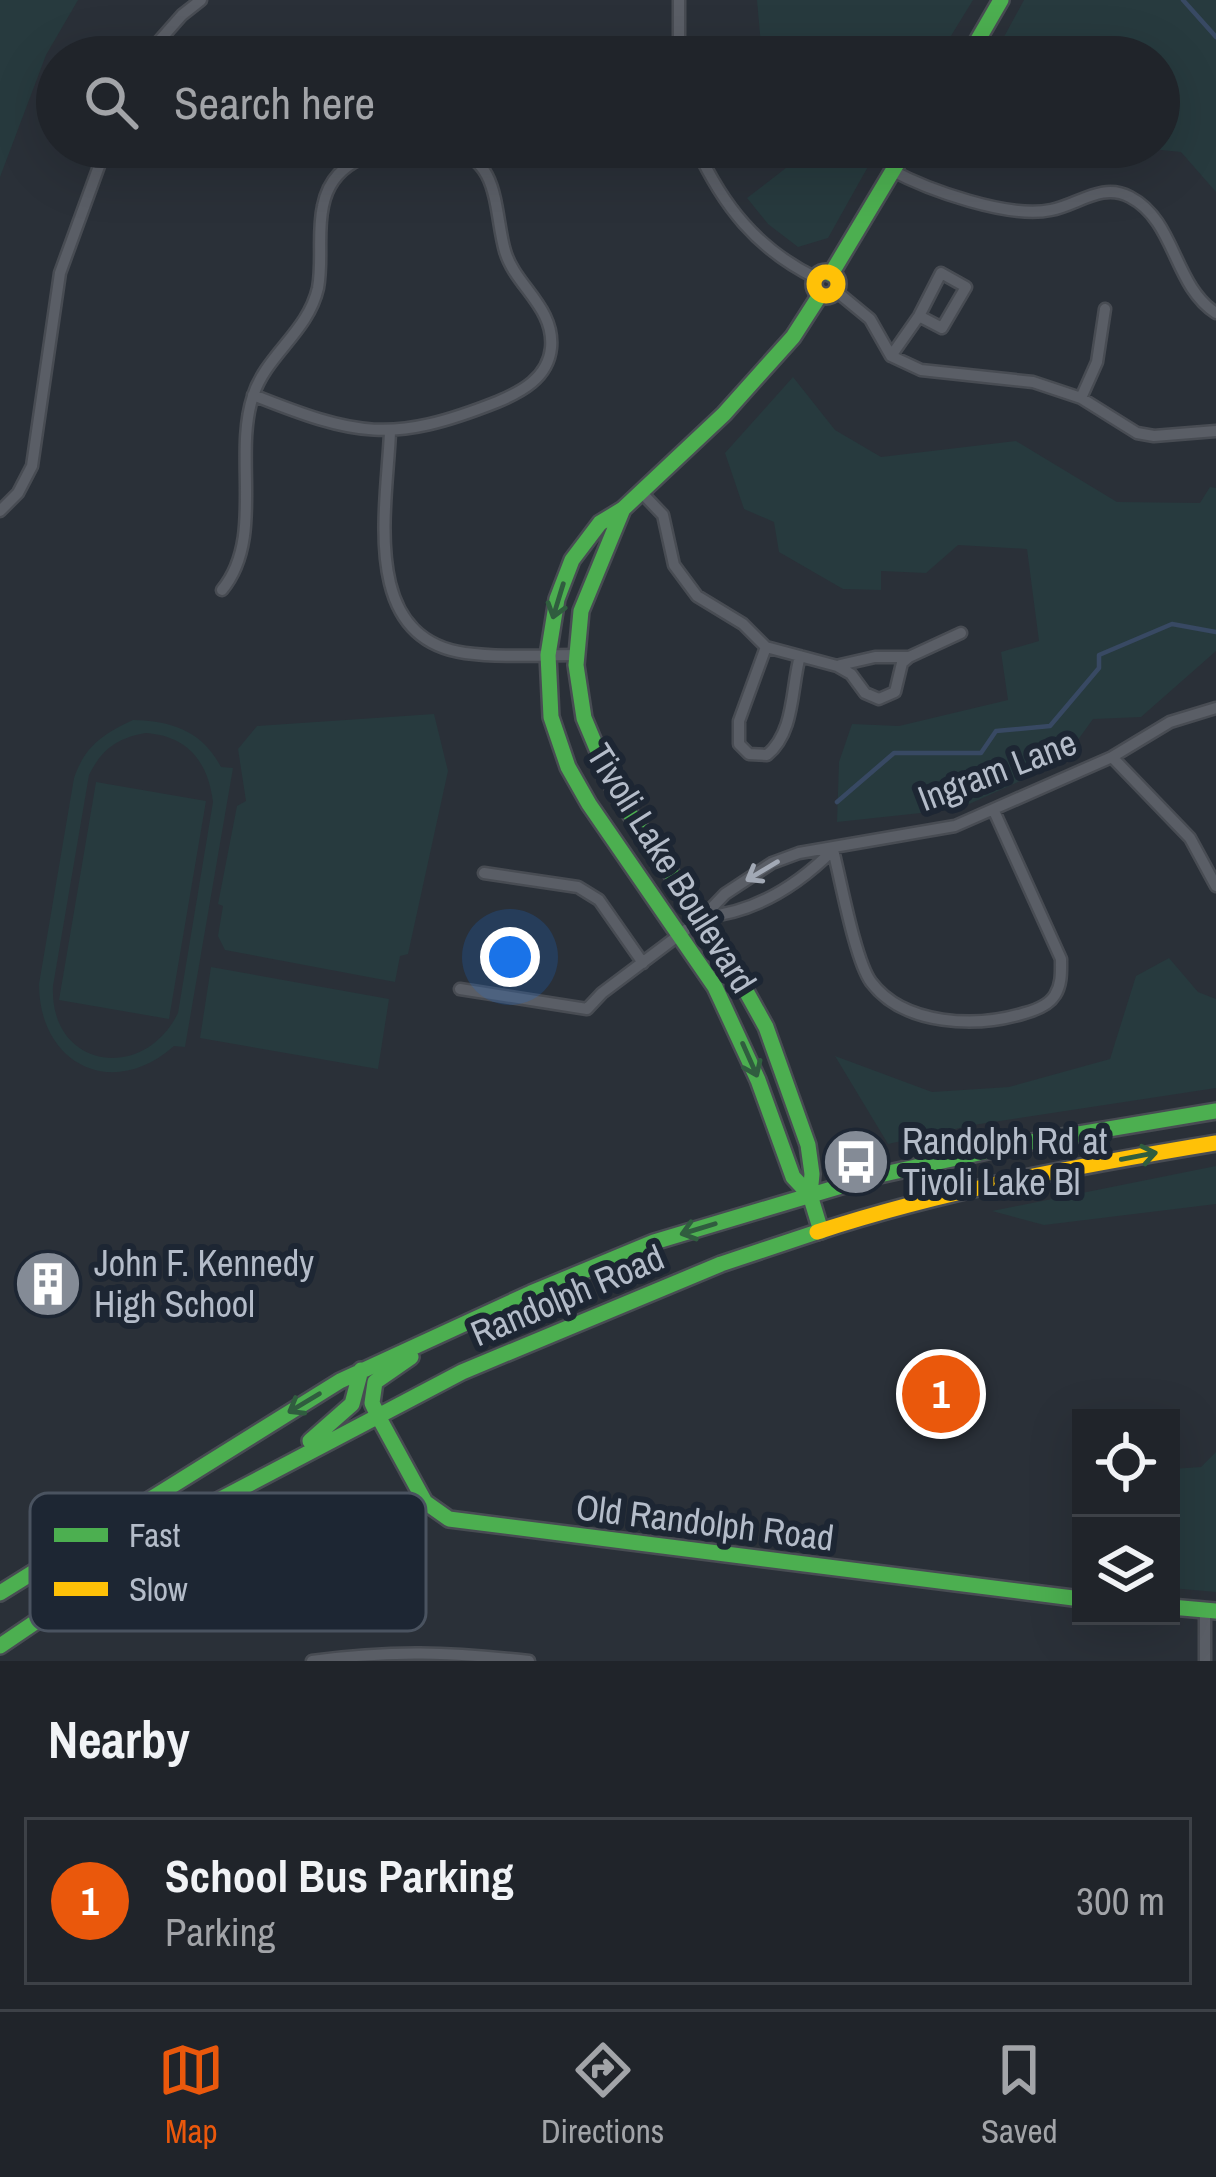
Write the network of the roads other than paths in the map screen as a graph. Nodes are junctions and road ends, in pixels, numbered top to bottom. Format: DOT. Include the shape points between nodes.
graph roads {
  1 [pos="201,0"];
  2 [pos="679,0"];
  3 [pos="1001,0"];
  4 [pos="164,36"];
  5 [pos="679,36"];
  6 [pos="980,36"];
  7 [pos="98,168"];
  8 [pos="342,168"];
  9 [pos="483,168"];
  10 [pos="706,168"];
  11 [pos="891,170"];
  12 [pos="826,284"];
  13 [pos="1105,309"];
  14 [pos="1216,313"];
  15 [pos="919,316"];
  16 [pos="892,356"];
  17 [pos="253,395"];
  18 [pos="1081,398"];
  19 [pos="1216,430"];
  20 [pos="390,432"];
  21 [pos="641,492"];
  22 [pos="623,508"];
  23 [pos="0,511"];
  24 [pos="222,590"];
  25 [pos="961,633"];
  26 [pos="766,647"];
  27 [pos="548,655"];
  28 [pos="578,655"];
  29 [pos="800,656"];
  30 [pos="909,657"];
  31 [pos="837,665"];
  32 [pos="1216,708"];
  33 [pos="1112,757"];
  34 [pos="994,811"];
  35 [pos="833,850"];
  36 [pos="484,873"];
  37 [pos="1216,886"];
  38 [pos="704,917"];
  39 [pos="681,934"];
  40 [pos="643,963"];
  41 [pos="460,988"];
  42 [pos="1216,1111"];
  43 [pos="1216,1142"];
  44 [pos="810,1196"];
  45 [pos="821,1232"];
  46 [pos="463,1326"];
  47 [pos="361,1370"];
  48 [pos="378,1415"];
  49 [pos="272,1470"];
  50 [pos="157,1493"];
  51 [pos="233,1493"];
  52 [pos="420,1493"];
  53 [pos="426,1503"];
  54 [pos="30,1574"];
  55 [pos="0,1593"];
  56 [pos="1072,1598"];
  57 [pos="1180,1608"];
  58 [pos="1210,1611"];
  59 [pos="30,1625"];
  60 [pos="0,1646"];
  61 [pos="312,1661"];
  62 [pos="529,1661"];
  63 [pos="1205,1661"];
  1 -- 4 [label="street"];
  2 -- 5 [label="street"];
  3 -- 6 [label="main road"];
  7 -- 23 [label="street" via="59,273 32,466"];
  8 -- 17 [label="street" via="322,208 310,312"];
  9 -- 20 [label="street" via="497,195 508,260 544,312 552,350 527,388 434,425"];
  10 -- 12 [label="street" via="764,247"];
  11 -- 12 [label="main road, Tivoli Lake Boulevard"];
  11 -- 14 [label="street" via="1021,211 1050,211 1103,191 1127,195 1156,217 1196,296"];
  12 -- 16 [label="street" via="870,319"];
  12 -- 21 [label="main road, Tivoli Lake Boulevard" via="771,363"];
  13 -- 18 [label="street" via="1097,362"];
  15 -- 15 [label="street" via="942,328 965,287 941,273"];
  15 -- 16 [label="street"];
  16 -- 18 [label="street" via="921,370 1033,382"];
  17 -- 20 [label="street" via="325,424"];
  17 -- 24 [label="street" via="242,544"];
  18 -- 19 [label="street" via="1137,433"];
  20 -- 27 [label="street" via="385,570 406,621 459,653"];
  21 -- 22 [label="main road, Tivoli Lake Boulevard"];
  21 -- 26 [label="street" via="663,515 685,583"];
  22 -- 27 [label="main road, Tivoli Lake Boulevard, one-way" via="572,560"];
  22 -- 28 [label="main road, Tivoli Lake Boulevard" via="586,591"];
  25 -- 30 [label="street"];
  26 -- 29 [label="street"];
  26 -- 29 [label="street" via="739,721 739,744 749,754 777,747"];
  27 -- 28 [label="street"];
  27 -- 39 [label="main road, Tivoli Lake Boulevard" via="551,717 568,767"];
  28 -- 38 [label="main road, Tivoli Lake Boulevard" via="583,723 597,762"];
  29 -- 31 [label="street"];
  30 -- 31 [label="street"];
  30 -- 31 [label="street" via="895,692 879,699"];
  32 -- 33 [label="street, Ingram Lane" via="1170,722"];
  33 -- 34 [label="street, Ingram Lane"];
  33 -- 37 [label="street" via="1190,838"];
  34 -- 35 [label="street, Ingram Lane"];
  34 -- 35 [label="street" via="1061,959 1054,998 1013,1017 965,1021 887,1000 857,952"];
  35 -- 38 [label="street, Ingram Lane" via="771,896 734,915"];
  35 -- 38 [label="street, Ingram Lane, one-way" via="772,863"];
  36 -- 40 [label="street" via="578,887 599,900"];
  38 -- 39 [label="street, Ingram Lane"];
  38 -- 44 [label="main road, Tivoli Lake Boulevard" via="790,1084 816,1170"];
  39 -- 40 [label="street, Ingram Lane"];
  39 -- 44 [label="main road, Tivoli Lake Boulevard, one-way" via="716,987 793,1177"];
  40 -- 41 [label="street, Ingram Lane" via="587,1009"];
  42 -- 44 [label="main road, Randolph Road" via="1019,1144"];
  45 -- 43 [label="main road, Randolph Road, one-way" via="914,1204"];
  44 -- 45 [label="main road, Tivoli Lake Boulevard"];
  44 -- 46 [label="main road, Randolph Road, one-way" via="654,1243"];
  45 -- 48 [label="main road, Randolph Road" via="591,1316"];
  46 -- 47 [label="main road, Randolph Road"];
  46 -- 48 [label="main road" via="380,1376 371,1391"];
  47 -- 49 [label="main road" via="352,1407"];
  47 -- 50 [label="main road, Randolph Road, one-way"];
  48 -- 49 [label="main road, Randolph Road"];
  48 -- 52 [label="main road, Old Randolph Road"];
  49 -- 51 [label="main road, Randolph Road"];
  53 -- 56 [label="main road, Old Randolph Road" via="449,1519"];
  54 -- 55 [label="main road, Randolph Road, one-way"];
  57 -- 58 [label="main road"];
  58 -- 63 [label="street"];
  59 -- 60 [label="main road, Randolph Road"];
  61 -- 62 [label="street" via="428,1651"];
}
